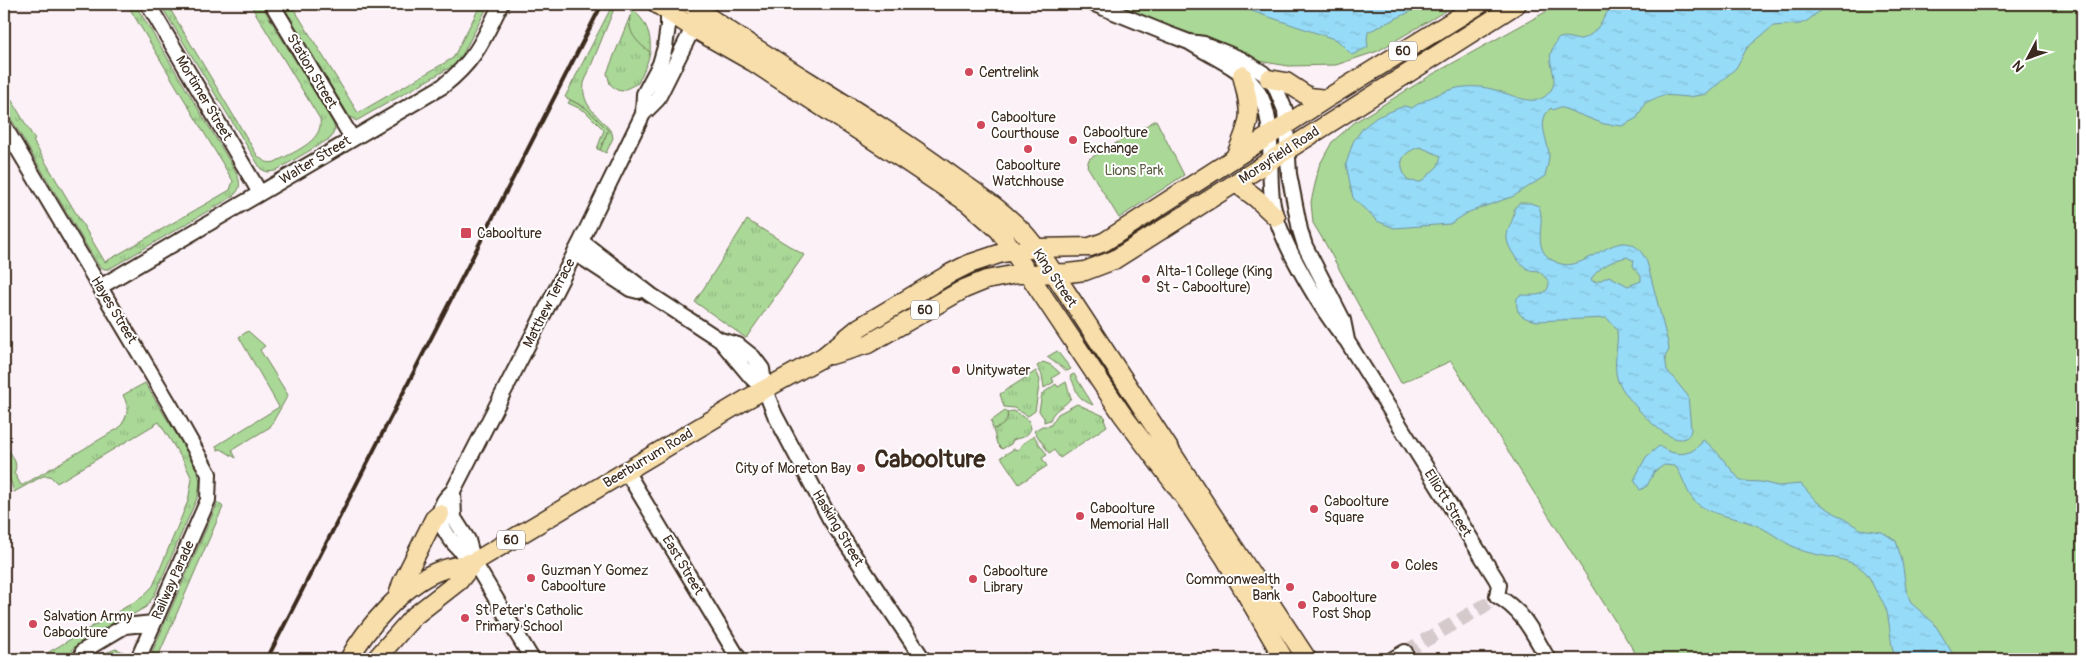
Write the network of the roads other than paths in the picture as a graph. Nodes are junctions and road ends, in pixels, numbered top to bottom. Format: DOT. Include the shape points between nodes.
graph roads {
  1 [pos="148,4"];
  2 [pos="272,4"];
  3 [pos="501,4"];
  4 [pos="1094,4"];
  5 [pos="1480,4"];
  6 [pos="1517,4"];
  7 [pos="691,5"];
  8 [pos="662,8"];
  9 [pos="693,28"];
  10 [pos="1189,42"];
  11 [pos="1242,74"];
  12 [pos="1269,79"];
  13 [pos="1326,99"];
  14 [pos="643,114"];
  15 [pos="1287,124"];
  16 [pos="4,126"];
  17 [pos="1269,136"];
  18 [pos="352,138"];
  19 [pos="1288,150"];
  20 [pos="1235,157"];
  21 [pos="1269,162"];
  22 [pos="1236,183"];
  23 [pos="260,193"];
  24 [pos="1276,217"];
  25 [pos="578,247"];
  26 [pos="1036,248"];
  27 [pos="1015,251"];
  28 [pos="1031,274"];
  29 [pos="1054,274"];
  30 [pos="100,287"];
  31 [pos="1347,341"];
  32 [pos="824,357"];
  33 [pos="765,390"];
  34 [pos="626,470"];
  35 [pos="454,491"];
  36 [pos="208,500"];
  37 [pos="440,514"];
  38 [pos="474,562"];
  39 [pos="397,599"];
  40 [pos="153,624"];
  41 [pos="83,651"];
  42 [pos="138,659"];
  43 [pos="349,659"];
  44 [pos="376,659"];
  45 [pos="532,659"];
  46 [pos="739,659"];
  47 [pos="923,659"];
  48 [pos="1284,659"];
  49 [pos="1307,659"];
  50 [pos="1548,659"];
  1 -- 23 [label="street, Mortimer Street"];
  2 -- 18 [label="street, Station Street"];
  3 -- 18 [label="street, Walter Street" via="478,49 456,75"];
  4 -- 10 [label="street"];
  5 -- 13 [label="main road, Morayfield Road / 60"];
  6 -- 19 [label="main road, Morayfield Road / 60"];
  7 -- 9 [label="street, Matthew Terrace"];
  7 -- 26 [label="main road, King Street" via="917,150 999,210"];
  8 -- 9 [label="main road, King Street"];
  8 -- 14 [label="street, Matthew Terrace" via="668,26 665,47 644,94"];
  9 -- 14 [label="street, Matthew Terrace" via="657,100"];
  9 -- 27 [label="main road, King Street" via="753,62 968,203 999,230"];
  10 -- 11 [label="street, Elliott Street"];
  10 -- 12 [label="street" via="1204,44 1242,59"];
  11 -- 17 [label="street, Elliott Street" via="1252,83 1266,107"];
  11 -- 20 [label="main road" via="1250,113 1248,127"];
  12 -- 13 [label="main road" via="1286,82 1309,97"];
  12 -- 15 [label="street, Elliott Street" via="1281,99"];
  13 -- 15 [label="main road, Morayfield Road / 60"];
  14 -- 25 [label="street, Matthew Terrace"];
  15 -- 17 [label="main road, Morayfield Road / 60"];
  15 -- 19 [label="street, Elliott Street"];
  16 -- 30 [label="street, Hayes Street"];
  17 -- 20 [label="main road, Morayfield Road / 60"];
  17 -- 21 [label="street, Elliott Street"];
  18 -- 23 [label="street, Walter Street"];
  19 -- 21 [label="main road, Morayfield Road / 60"];
  19 -- 31 [label="street, Elliott Street" via="1294,210 1300,230 1343,320"];
  20 -- 26 [label="main road, Morayfield Road / 60" via="1101,244"];
  21 -- 22 [label="main road, Morayfield Road / 60"];
  21 -- 24 [label="street, Elliott Street"];
  22 -- 24 [label="main road"];
  22 -- 29 [label="main road, Morayfield Road / 60" via="1114,260 1085,271"];
  23 -- 30 [label="street, Walter Street"];
  24 -- 31 [label="street, Elliott Street" via="1298,264 1333,325"];
  25 -- 33 [label="street" via="630,289 651,295 720,340"];
  25 -- 35 [label="street, Matthew Terrace"];
  26 -- 27 [label="main road, Morayfield Road / 60"];
  26 -- 29 [label="main road, King Street"];
  27 -- 28 [label="main road, King Street"];
  27 -- 32 [label="main road, Beerburrum Road / 60" via="981,260 951,273 860,327"];
  28 -- 29 [label="main road, Morayfield Road / 60"];
  28 -- 32 [label="main road, Beerburrum Road / 60" via="994,278 964,289 868,344"];
  28 -- 48 [label="main road, King Street" via="1131,427 1220,550"];
  29 -- 49 [label="main road, King Street"];
  30 -- 36 [label="street, Hayes Street" via="209,474"];
  31 -- 50 [label="street, Elliott Street" via="1496,579 1499,585 1493,600 1515,607"];
  32 -- 33 [label="main road, Beerburrum Road / 60"];
  33 -- 34 [label="main road, Beerburrum Road / 60"];
  33 -- 47 [label="street, Hasking Street" via="830,519"];
  34 -- 38 [label="main road, Beerburrum Road / 60"];
  34 -- 46 [label="street, East Street"];
  35 -- 37 [label="street, Matthew Terrace" via="443,501"];
  35 -- 38 [label="street, Matthew Terrace" via="453,513 468,540"];
  36 -- 40 [label="street, Railway Parade"];
  37 -- 38 [label="street" via="456,548"];
  37 -- 39 [label="main road" via="434,518"];
  38 -- 39 [label="main road, Beerburrum Road / 60" via="434,572"];
  38 -- 44 [label="main road, Beerburrum Road / 60" via="459,581 412,617"];
  38 -- 45 [label="street"];
  39 -- 43 [label="main road, Beerburrum Road / 60" via="372,625"];
  40 -- 41 [label="street" via="125,626"];
  40 -- 42 [label="street, Railway Parade"];
}
